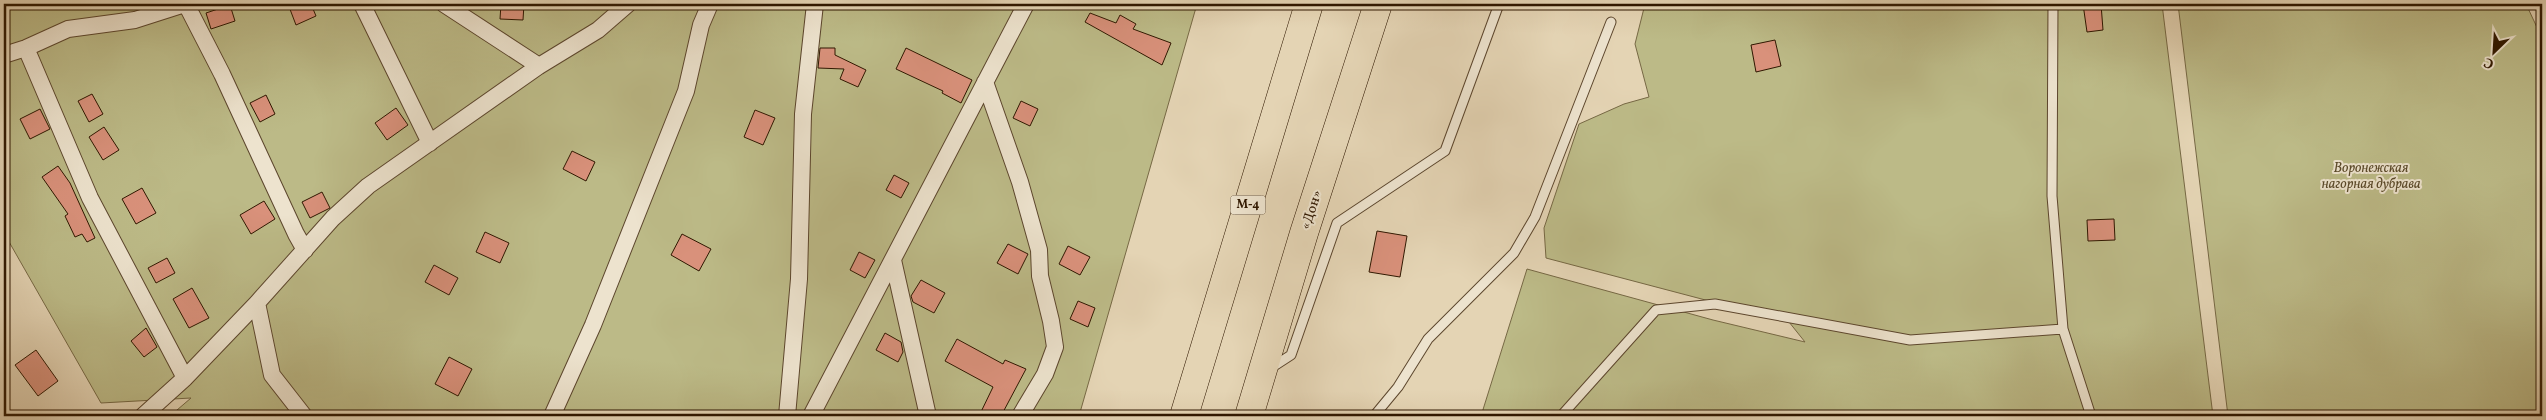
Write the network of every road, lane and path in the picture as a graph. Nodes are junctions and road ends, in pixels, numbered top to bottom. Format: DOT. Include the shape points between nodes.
graph roads {
  1 [pos="186,4"];
  2 [pos="362,4"];
  3 [pos="444,4"];
  4 [pos="628,4"];
  5 [pos="710,4"];
  6 [pos="815,4"];
  7 [pos="1026,4"];
  8 [pos="1309,4"];
  9 [pos="1378,4"];
  10 [pos="1499,4"];
  11 [pos="2053,4"];
  12 [pos="1611,22"];
  13 [pos="26,48"];
  14 [pos="4,55"];
  15 [pos="539,66"];
  16 [pos="985,82"];
  17 [pos="430,143"];
  18 [pos="305,250"];
  19 [pos="893,260"];
  20 [pos="257,303"];
  21 [pos="2063,329"];
  22 [pos="1260,376"];
  23 [pos="185,378"];
  24 [pos="142,416"];
  25 [pos="304,416"];
  26 [pos="552,416"];
  27 [pos="787,416"];
  28 [pos="812,416"];
  29 [pos="928,416"];
  30 [pos="1020,416"];
  31 [pos="1184,416"];
  32 [pos="1249,416"];
  33 [pos="1374,416"];
  34 [pos="1562,416"];
  35 [pos="2092,416"];
  1 -- 13 [label="street" via="135,20 68,29"];
  1 -- 18 [label="street"];
  2 -- 17 [label="street"];
  3 -- 15 [label="street"];
  4 -- 15 [label="street" via="598,30"];
  5 -- 26 [label="street" via="701,25 686,92 593,325"];
  6 -- 27 [label="street" via="803,114 799,279"];
  7 -- 16 [label="street"];
  8 -- 31 [label="highway, М-4"];
  9 -- 22 [label="highway, «Дон»"];
  10 -- 22 [label="lane" via="1445,150 1337,223 1291,355"];
  11 -- 21 [label="lane" via="2052,196"];
  12 -- 33 [label="lane" via="1535,217 1514,253 1428,338 1398,387"];
  13 -- 14 [label="street"];
  13 -- 23 [label="street" via="90,198"];
  15 -- 17 [label="street"];
  16 -- 19 [label="street"];
  16 -- 30 [label="street" via="1020,182 1039,250 1040,276 1055,347 1045,374"];
  17 -- 18 [label="street" via="368,186"];
  18 -- 20 [label="street"];
  19 -- 28 [label="street"];
  19 -- 29 [label="street"];
  20 -- 23 [label="street"];
  20 -- 25 [label="street" via="272,375"];
  21 -- 34 [label="lane" via="1910,340 1715,304 1656,310"];
  21 -- 35 [label="lane"];
  22 -- 32 [label="highway, «Дон»"];
  23 -- 24 [label="street"];
}
